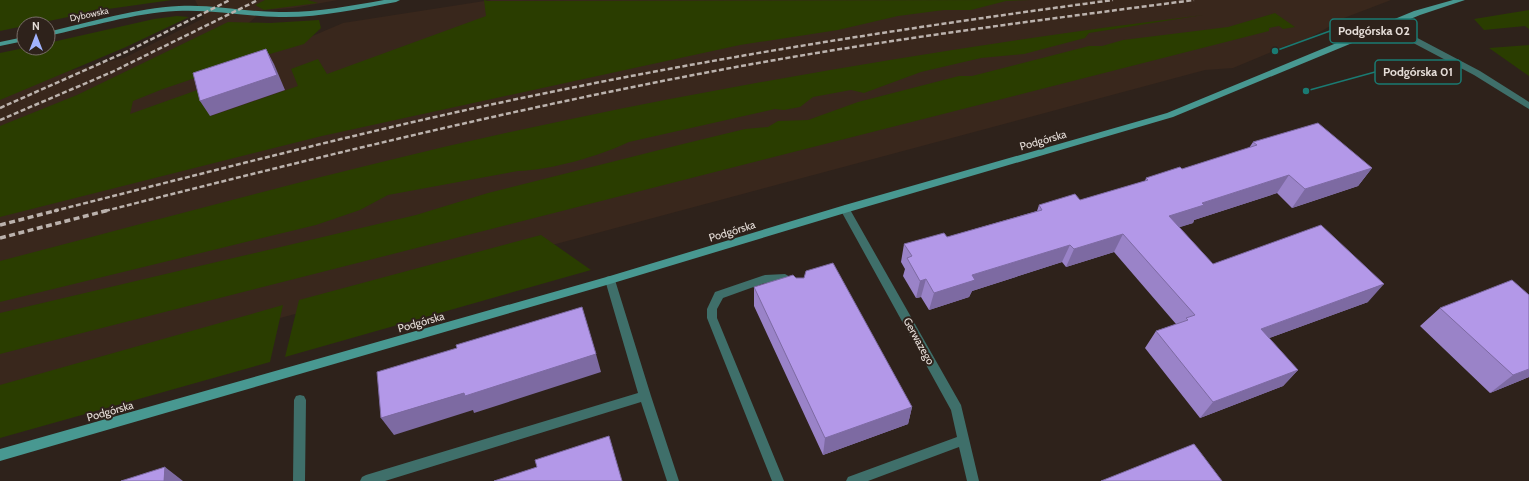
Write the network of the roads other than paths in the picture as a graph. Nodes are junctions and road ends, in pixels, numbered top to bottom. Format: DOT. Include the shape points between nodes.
graph roads {
  1 [pos="396,0"];
  2 [pos="1460,0"];
  3 [pos="1386,25"];
  4 [pos="56,32"];
  5 [pos="16,41"];
  6 [pos="0,44"];
  7 [pos="1529,106"];
  8 [pos="845,209"];
  9 [pos="610,280"];
  10 [pos="799,292"];
  11 [pos="645,396"];
  12 [pos="300,400"];
  13 [pos="964,440"];
  14 [pos="0,455"];
  15 [pos="299,481"];
  16 [pos="366,481"];
  17 [pos="673,481"];
  18 [pos="778,481"];
  19 [pos="852,481"];
  20 [pos="973,481"];
  1 -- 4 [label="street, Dybowska" via="296,14 172,8"];
  2 -- 3 [label="street, Podgórska"];
  3 -- 7 [label="street" via="1477,73"];
  3 -- 8 [label="street, Podgórska" via="1170,115"];
  5 -- 6 [label="street"];
  8 -- 9 [label="street, Podgórska"];
  8 -- 13 [label="street, Gerwazego" via="953,402"];
  9 -- 11 [label="street"];
  9 -- 14 [label="street, Podgórska"];
  10 -- 18 [label="street" via="785,278 765,279 719,295 712,308 712,318"];
  11 -- 16 [label="street"];
  11 -- 17 [label="street"];
  12 -- 15 [label="street"];
  13 -- 19 [label="street"];
  13 -- 20 [label="street, Gerwazego"];
}
